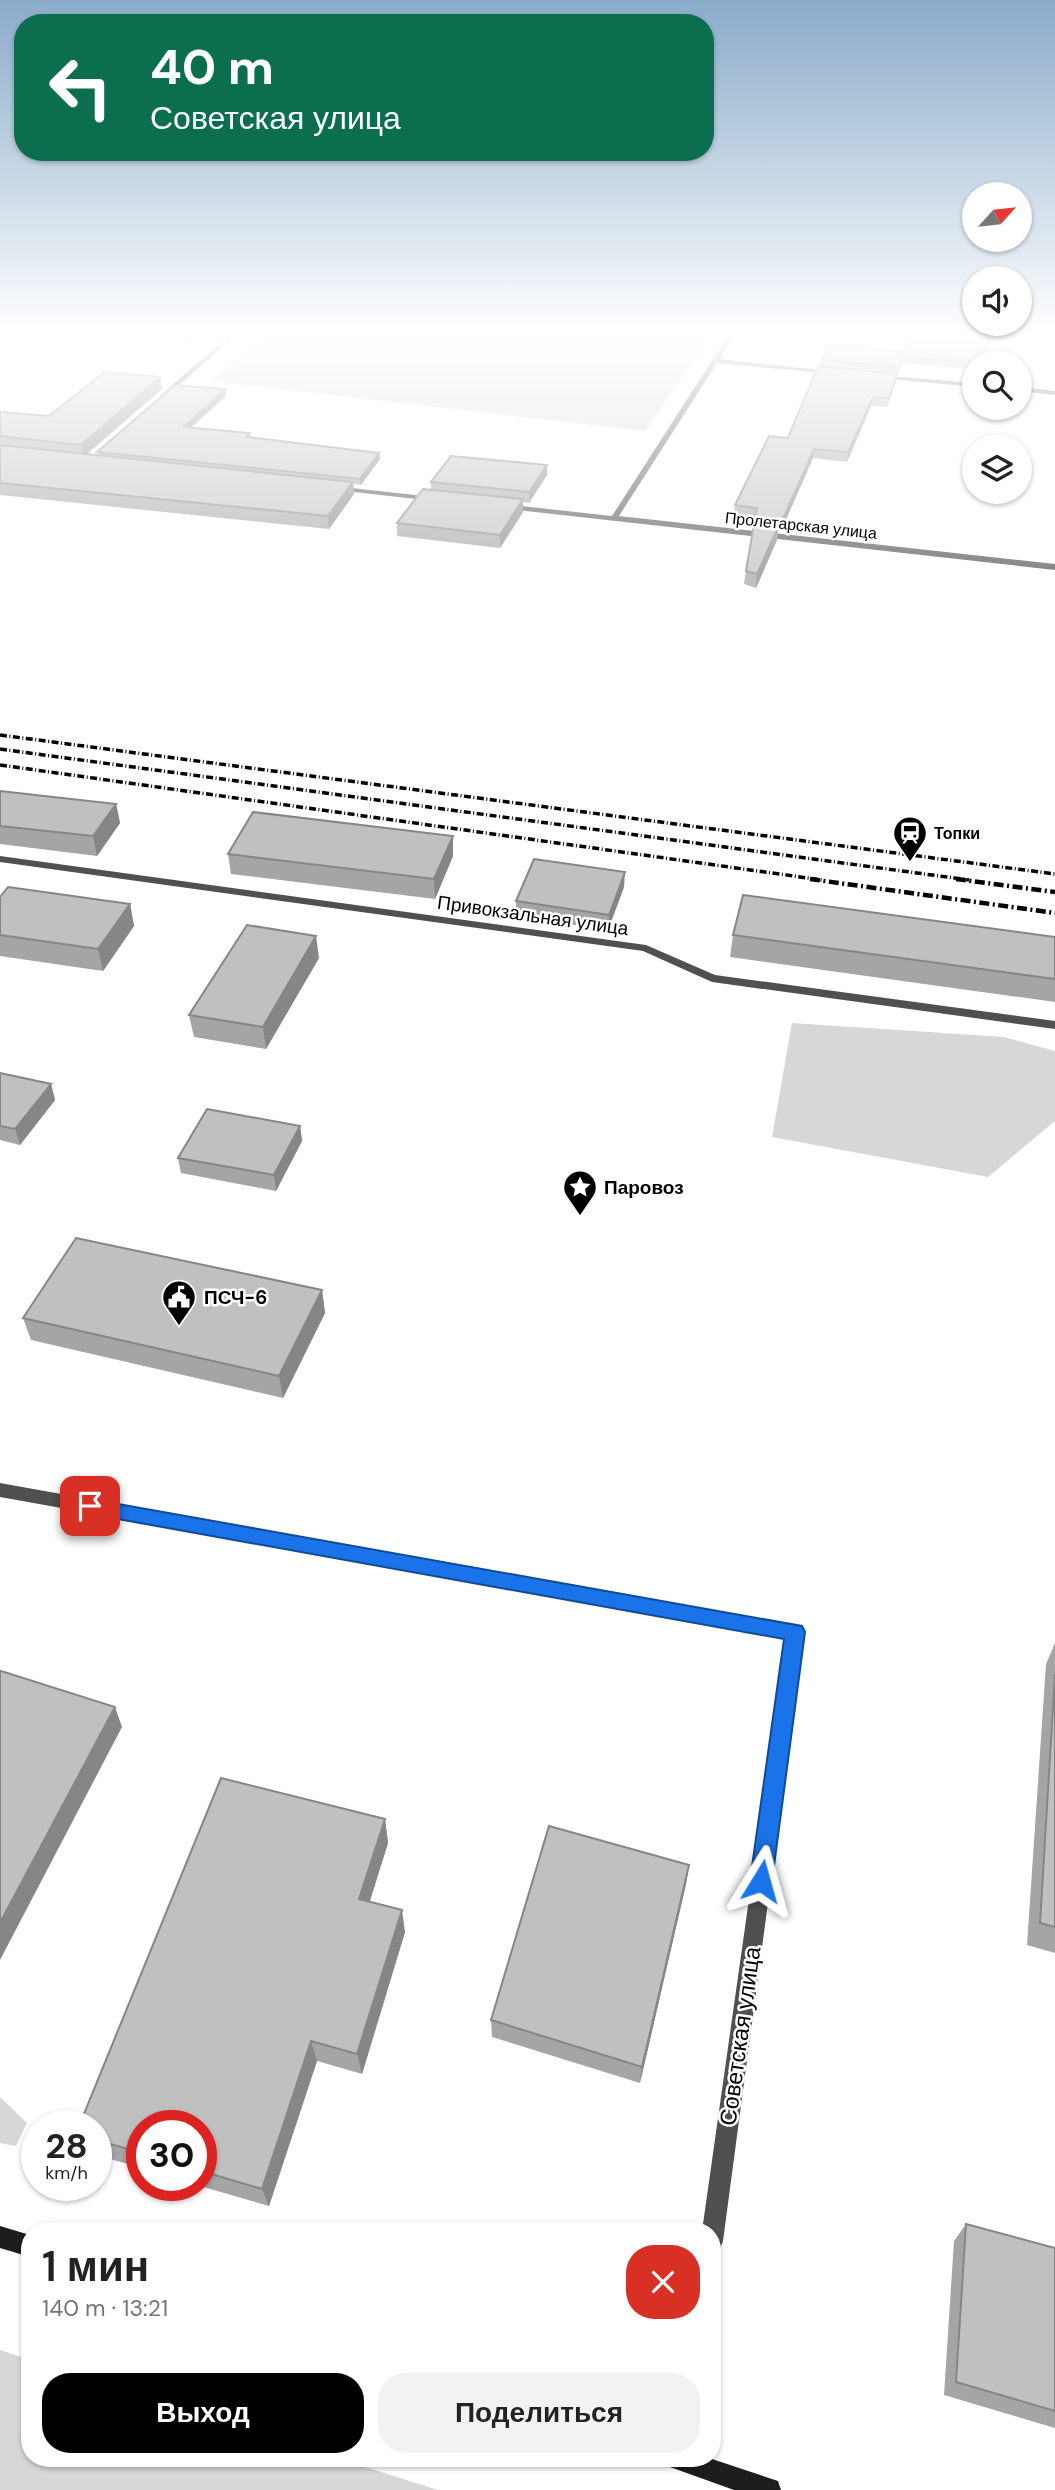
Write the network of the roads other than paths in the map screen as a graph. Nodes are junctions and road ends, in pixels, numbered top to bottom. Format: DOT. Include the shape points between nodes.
graph roads {
  1 [pos="659,447"];
  2 [pos="323,487"];
  3 [pos="448,500"];
  4 [pos="490,504"];
  5 [pos="615,517"];
  6 [pos="1055,567"];
  7 [pos="0,859"];
  8 [pos="1055,1025"];
  9 [pos="0,1490"];
  10 [pos="715,2222"];
  11 [pos="0,2237"];
  12 [pos="21,2243"];
  13 [pos="703,2467"];
  14 [pos="769,2490"];
  1 -- 5 [label="street"];
  2 -- 3 [label="street"];
  4 -- 5 [label="street, Пролетарская улица"];
  5 -- 6 [label="street, Пролетарская улица"];
  7 -- 8 [label="street, Привокзальная улица" via="646,948 712,978"];
  9 -- 10 [label="street, Советская улица" via="795,1632"];
  11 -- 12 [label="street"];
  13 -- 14 [label="street"];
}
